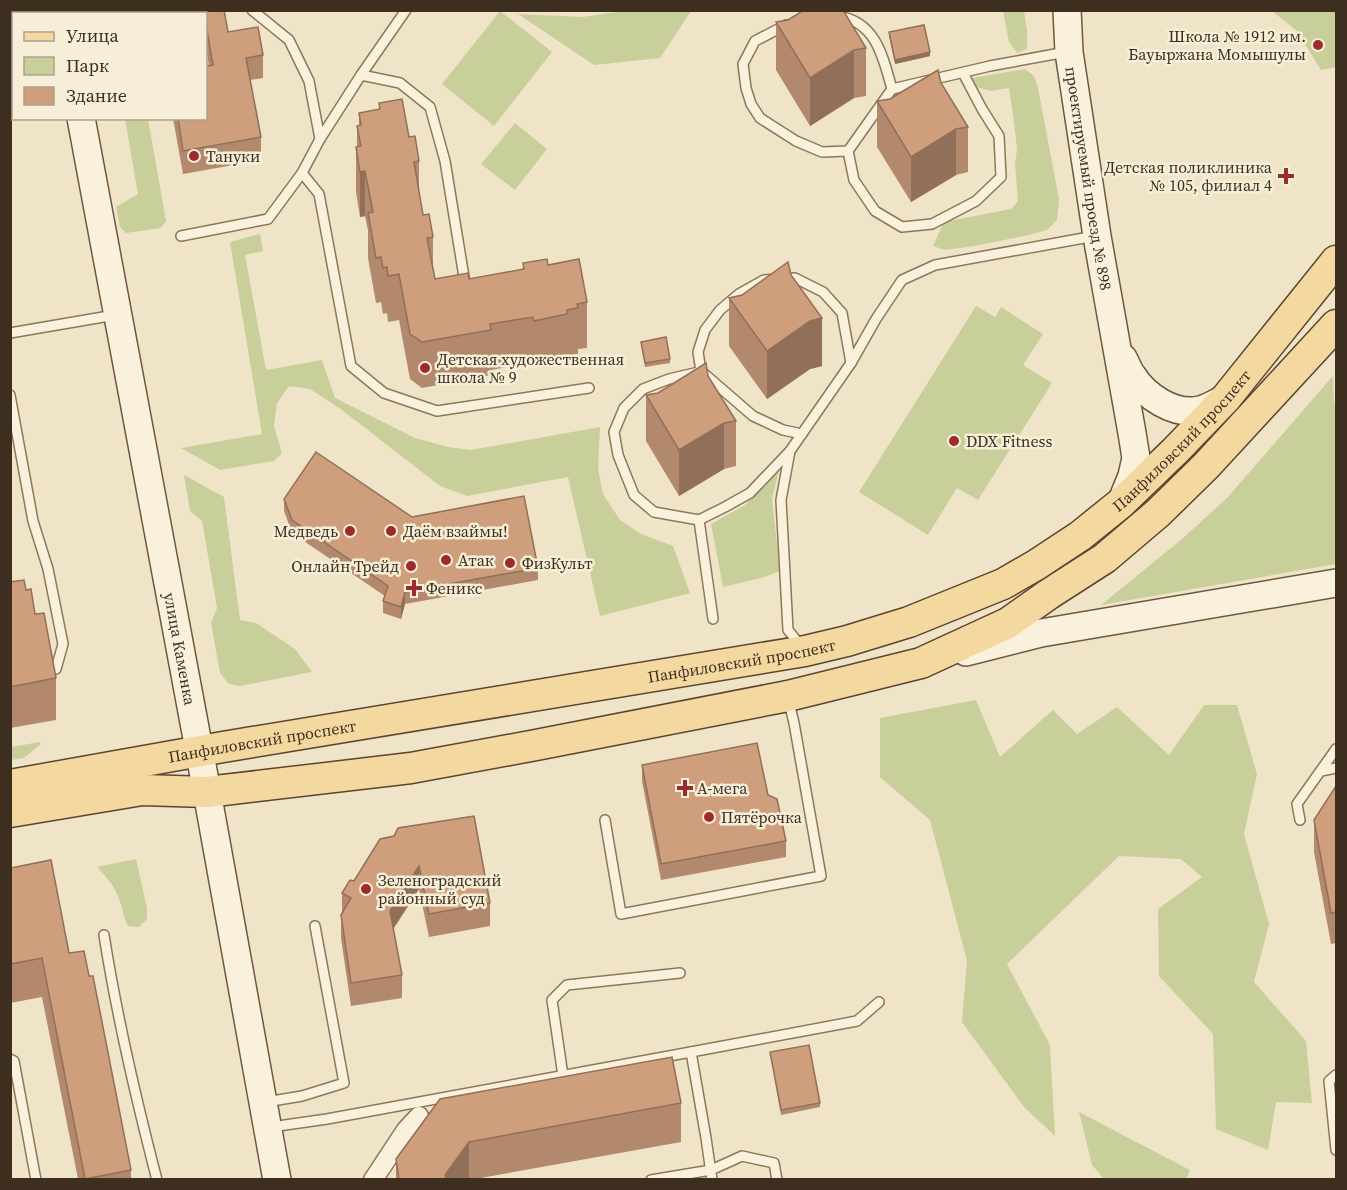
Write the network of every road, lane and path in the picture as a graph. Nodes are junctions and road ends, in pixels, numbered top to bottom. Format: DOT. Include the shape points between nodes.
graph roads {
  1 [pos="252,10"];
  2 [pos="406,10"];
  3 [pos="1067,10"];
  4 [pos="829,15"];
  5 [pos="797,18"];
  6 [pos="1069,52"];
  7 [pos="963,72"];
  8 [pos="361,75"];
  9 [pos="892,89"];
  10 [pos="81,120"];
  11 [pos="320,139"];
  12 [pos="848,151"];
  13 [pos="302,173"];
  14 [pos="181,236"];
  15 [pos="1097,236"];
  16 [pos="1336,261"];
  17 [pos="476,284"];
  18 [pos="118,314"];
  19 [pos="1336,325"];
  20 [pos="10,333"];
  21 [pos="1116,343"];
  22 [pos="851,363"];
  23 [pos="701,371"];
  24 [pos="589,388"];
  25 [pos="10,395"];
  26 [pos="1226,398"];
  27 [pos="802,434"];
  28 [pos="790,451"];
  29 [pos="1121,502"];
  30 [pos="699,520"];
  31 [pos="1336,583"];
  32 [pos="713,619"];
  33 [pos="805,651"];
  34 [pos="921,663"];
  35 [pos="56,669"];
  36 [pos="788,696"];
  37 [pos="1336,749"];
  38 [pos="199,751"];
  39 [pos="1336,768"];
  40 [pos="1321,771"];
  41 [pos="10,786"];
  42 [pos="207,792"];
  43 [pos="10,812"];
  44 [pos="605,820"];
  45 [pos="1300,820"];
  46 [pos="315,926"];
  47 [pos="104,935"];
  48 [pos="680,973"];
  49 [pos="879,1002"];
  50 [pos="691,1052"];
  51 [pos="10,1059"];
  52 [pos="563,1076"];
  53 [pos="1336,1076"];
  54 [pos="266,1115"];
  55 [pos="419,1116"];
  56 [pos="1336,1150"];
  57 [pos="711,1175"];
  58 [pos="36,1179"];
  59 [pos="157,1179"];
  60 [pos="277,1179"];
  61 [pos="373,1179"];
  62 [pos="651,1179"];
  63 [pos="777,1179"];
  1 -- 11 [label="lane" via="289,40 309,81"];
  2 -- 8 [label="lane"];
  3 -- 6 [label="main road, проектируемый проезд № 898"];
  4 -- 9 [label="lane" via="849,18 872,35"];
  5 -- 12 [label="lane" via="755,41 743,64 751,104 760,118 796,141 822,152"];
  6 -- 7 [label="lane"];
  6 -- 15 [label="main road, проектируемый проезд № 898"];
  7 -- 9 [label="lane"];
  7 -- 12 [label="lane" via="999,136 1001,177 976,201 932,224 902,227 875,211 854,180"];
  8 -- 11 [label="lane"];
  8 -- 17 [label="lane" via="400,83 430,107 445,161 465,286"];
  9 -- 12 [label="lane"];
  10 -- 18 [label="main road, улица Каменка"];
  11 -- 13 [label="lane"];
  13 -- 14 [label="lane" via="268,219"];
  13 -- 24 [label="lane" via="319,194 351,366 384,393 438,411"];
  15 -- 21 [label="main road, проектируемый проезд № 898"];
  15 -- 22 [label="lane" via="935,265 902,280"];
  16 -- 26 [label="main road, Панфиловский проспект"];
  18 -- 20 [label="lane"];
  18 -- 38 [label="main road, улица Каменка"];
  19 -- 34 [label="main road, Панфиловский проспект" via="1206,466 1105,558 1008,623"];
  21 -- 26 [label="main road, проектируемый проезд № 898" via="1132,375 1167,406 1201,410"];
  21 -- 29 [label="main road, проектируемый проезд № 898" via="1136,458"];
  22 -- 23 [label="lane" via="842,313 823,292 795,278 769,279 739,294 705,330 698,352"];
  22 -- 27 [label="lane"];
  23 -- 27 [label="lane" via="753,416"];
  23 -- 30 [label="lane" via="643,389 624,408 614,432 618,455 634,495 654,512"];
  25 -- 35 [label="lane" via="33,521 48,569 63,644"];
  26 -- 29 [label="main road, Панфиловский проспект"];
  27 -- 28 [label="lane"];
  28 -- 30 [label="lane" via="750,493"];
  28 -- 33 [label="lane" via="781,500 788,630"];
  29 -- 33 [label="main road, Панфиловский проспект" via="1080,537 1003,584 909,622"];
  30 -- 32 [label="lane"];
  31 -- 34 [label="main road" via="1041,633"];
  33 -- 38 [label="main road, Панфиловский проспект"];
  34 -- 36 [label="main road, Панфиловский проспект"];
  36 -- 42 [label="main road, Панфиловский проспект" via="411,768"];
  36 -- 44 [label="lane" via="821,876 621,914"];
  37 -- 40 [label="lane"];
  38 -- 41 [label="main road, Панфиловский проспект"];
  38 -- 42 [label="main road, улица Каменка"];
  39 -- 40 [label="lane"];
  40 -- 45 [label="lane" via="1297,804"];
  42 -- 43 [label="main road, Панфиловский проспект" via="142,790"];
  42 -- 54 [label="main road, улица Каменка"];
  46 -- 54 [label="lane" via="344,1083 302,1096"];
  47 -- 59 [label="lane" via="114,997"];
  48 -- 52 [label="lane" via="567,985 552,1000"];
  49 -- 50 [label="lane" via="856,1022"];
  50 -- 52 [label="lane"];
  50 -- 57 [label="lane"];
  51 -- 58 [label="lane" via="14,1060"];
  52 -- 54 [label="lane" via="327,1119"];
  53 -- 56 [label="lane" via="1329,1081"];
  54 -- 60 [label="main road, улица Каменка"];
  55 -- 61 [label="street"];
  57 -- 62 [label="lane"];
  57 -- 63 [label="lane" via="742,1156 774,1163"];
}
